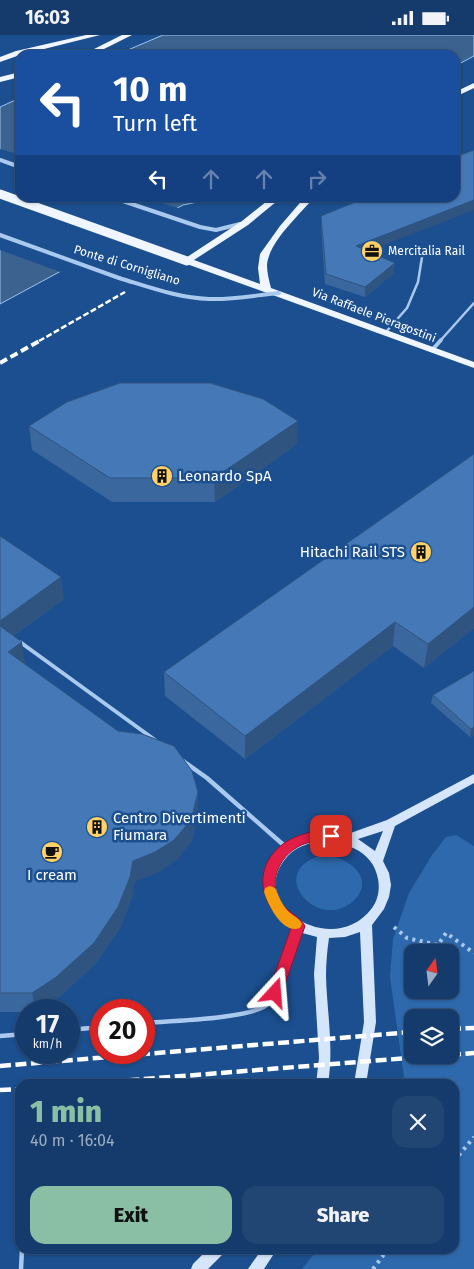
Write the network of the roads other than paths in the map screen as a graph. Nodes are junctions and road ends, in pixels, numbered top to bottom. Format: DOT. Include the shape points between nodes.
graph roads {
  1 [pos="96,35"];
  2 [pos="128,35"];
  3 [pos="32,50"];
  4 [pos="96,50"];
  5 [pos="15,54"];
  6 [pos="0,60"];
  7 [pos="15,76"];
  8 [pos="0,80"];
  9 [pos="474,85"];
  10 [pos="460,92"];
  11 [pos="0,160"];
  12 [pos="15,165"];
  13 [pos="0,194"];
  14 [pos="15,199"];
  15 [pos="22,202"];
  16 [pos="126,202"];
  17 [pos="272,202"];
  18 [pos="306,202"];
  19 [pos="245,223"];
  20 [pos="0,235"];
  21 [pos="423,251"];
  22 [pos="187,261"];
  23 [pos="266,289"];
  24 [pos="279,293"];
  25 [pos="474,303"];
  26 [pos="384,333"];
  27 [pos="432,350"];
  28 [pos="474,365"];
  29 [pos="20,642"];
  30 [pos="160,744"];
  31 [pos="176,755"];
  32 [pos="474,778"];
  33 [pos="391,823"];
  34 [pos="346,839"];
  35 [pos="287,848"];
  36 [pos="377,861"];
  37 [pos="366,923"];
  38 [pos="298,926"];
  39 [pos="323,934"];
  40 [pos="155,1022"];
  41 [pos="15,1035"];
  42 [pos="0,1036"];
  43 [pos="323,1079"];
  44 [pos="361,1079"];
  45 [pos="22,1254"];
  46 [pos="213,1254"];
  47 [pos="266,1254"];
  48 [pos="21,1269"];
  49 [pos="198,1269"];
  50 [pos="254,1269"];
  1 -- 3 [label="main road"];
  2 -- 4 [label="main road"];
  5 -- 6 [label="main road"];
  7 -- 8 [label="main road"];
  9 -- 10 [label="main road"];
  11 -- 12 [label="street"];
  13 -- 14 [label="main road, Ponte di Cornigliano, bridge"];
  15 -- 22 [label="main road, Ponte di Cornigliano, bridge"];
  16 -- 19 [label="street" via="216,230"];
  17 -- 19 [label="main road"];
  18 -- 23 [label="main road" via="280,232 263,259"];
  19 -- 22 [label="main road"];
  20 -- 24 [label="street, Ponte di Cornigliano, bridge" via="120,278 195,298"];
  21 -- 26 [label="lane" via="418,282 407,307"];
  22 -- 23 [label="main road, Ponte di Cornigliano"];
  23 -- 24 [label="main road, Via Raffaele Pieragostini"];
  24 -- 26 [label="main road, Via Raffaele Pieragostini"];
  25 -- 27 [label="lane"];
  26 -- 27 [label="main road, Via Raffaele Pieragostini"];
  27 -- 28 [label="main road, Via Raffaele Pieragostini"];
  29 -- 30 [label="lane"];
  31 -- 35 [label="lane"];
  32 -- 33 [label="street"];
  33 -- 34 [label="street"];
  33 -- 36 [label="street"];
  34 -- 35 [label="street" via="315,836"];
  34 -- 36 [label="street" via="369,851"];
  35 -- 38 [label="street" via="276,859 270,873 269,888 274,903"];
  36 -- 37 [label="street" via="384,873 384,901"];
  37 -- 39 [label="street" via="346,931"];
  37 -- 44 [label="street" via="370,1022"];
  38 -- 39 [label="street"];
  38 -- 40 [label="lane" via="275,993 267,1005 249,1013"];
  39 -- 43 [label="street" via="319,979 325,1019"];
  41 -- 42 [label="lane"];
  45 -- 48 [label="lane"];
  46 -- 49 [label="street"];
  47 -- 50 [label="street"];
}
